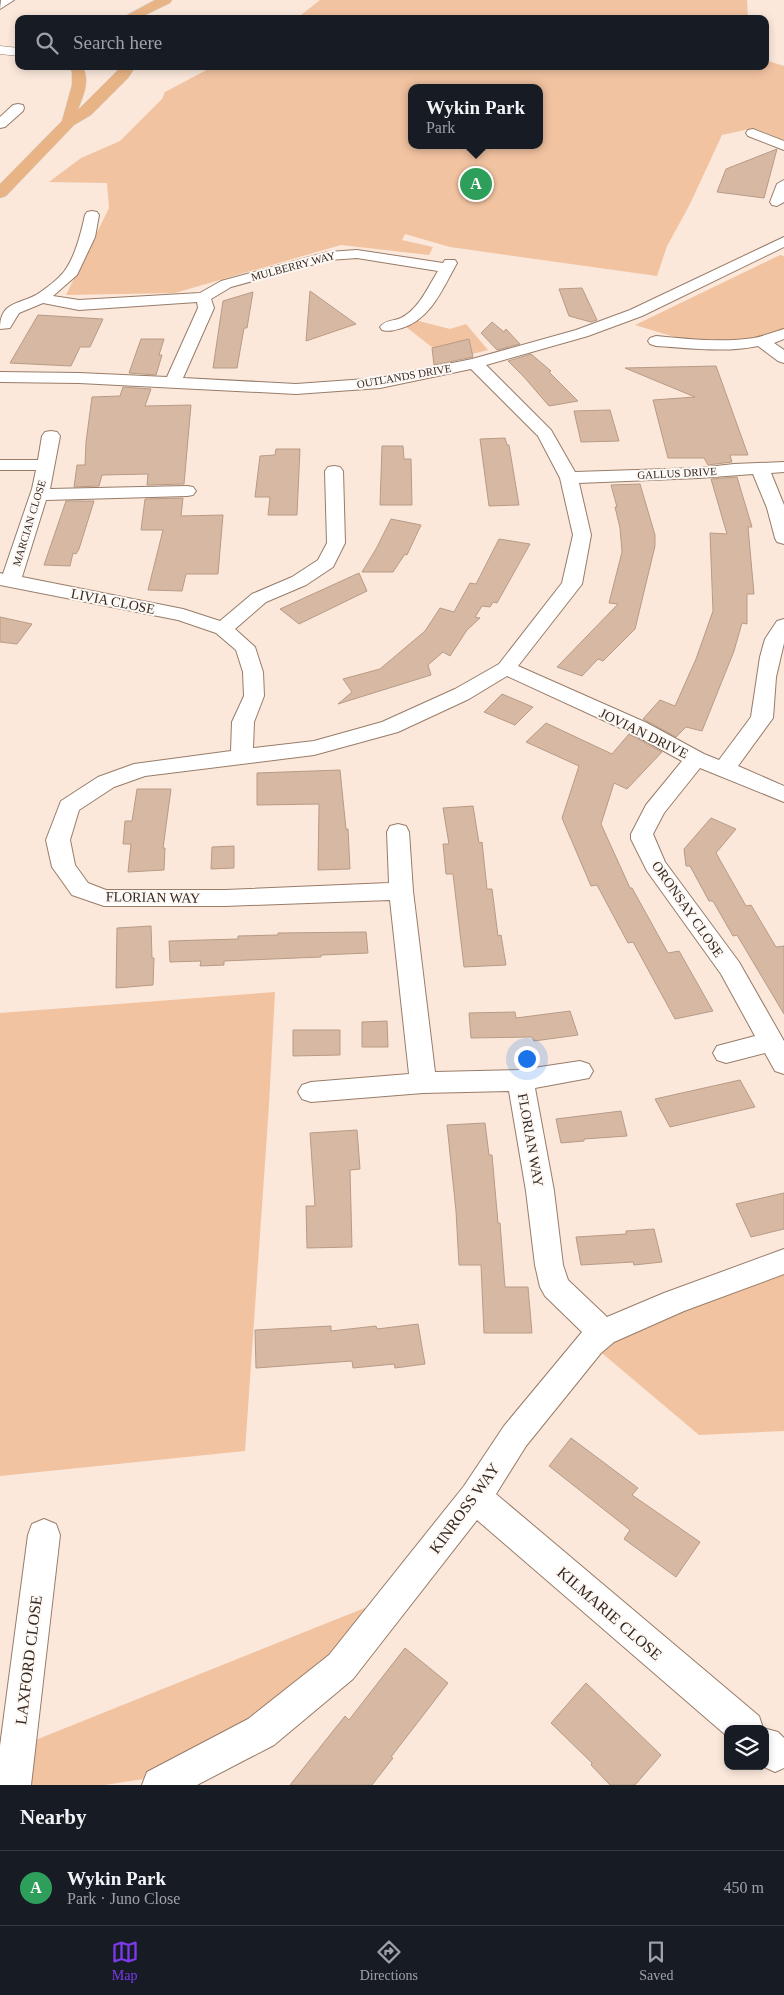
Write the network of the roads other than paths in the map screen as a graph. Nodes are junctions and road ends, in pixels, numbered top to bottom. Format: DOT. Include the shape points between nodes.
graph roads {
  1 [pos="8,0"];
  2 [pos="165,0"];
  3 [pos="0,6"];
  4 [pos="138,15"];
  5 [pos="0,41"];
  6 [pos="15,41"];
  7 [pos="0,50"];
  8 [pos="15,52"];
  9 [pos="79,70"];
  10 [pos="126,70"];
  11 [pos="18,108"];
  12 [pos="68,122"];
  13 [pos="0,123"];
  14 [pos="754,133"];
  15 [pos="784,146"];
  16 [pos="784,184"];
  17 [pos="0,193"];
  18 [pos="776,202"];
  19 [pos="92,215"];
  20 [pos="784,241"];
  21 [pos="203,297"];
  22 [pos="42,298"];
  23 [pos="4,326"];
  24 [pos="388,327"];
  25 [pos="784,334"];
  26 [pos="656,340"];
  27 [pos="761,342"];
  28 [pos="784,358"];
  29 [pos="475,363"];
  30 [pos="0,376"];
  31 [pos="173,383"];
  32 [pos="51,436"];
  33 [pos="0,465"];
  34 [pos="45,465"];
  35 [pos="784,467"];
  36 [pos="760,468"];
  37 [pos="334,471"];
  38 [pos="569,478"];
  39 [pos="187,492"];
  40 [pos="39,495"];
  41 [pos="784,538"];
  42 [pos="6,580"];
  43 [pos="784,625"];
  44 [pos="223,629"];
  45 [pos="506,668"];
  46 [pos="242,757"];
  47 [pos="696,759"];
  48 [pos="724,770"];
  49 [pos="784,795"];
  50 [pos="398,832"];
  51 [pos="401,891"];
  52 [pos="771,1042"];
  53 [pos="726,1053"];
  54 [pos="784,1064"];
  55 [pos="580,1071"];
  56 [pos="520,1080"];
  57 [pos="423,1082"];
  58 [pos="310,1092"];
  59 [pos="784,1262"];
  60 [pos="603,1333"];
  61 [pos="475,1497"];
  62 [pos="44,1535"];
  63 [pos="741,1725"];
  64 [pos="13,1785"];
  65 [pos="160,1785"];
  1 -- 3 [label="street"];
  2 -- 4 [label="main road"];
  5 -- 6 [label="street"];
  7 -- 8 [label="street"];
  9 -- 12 [label="main road" via="81,80"];
  10 -- 12 [label="main road" via="86,112"];
  11 -- 13 [label="street"];
  12 -- 17 [label="main road"];
  14 -- 15 [label="street"];
  16 -- 18 [label="street"];
  19 -- 22 [label="street" via="88,237 70,275"];
  20 -- 29 [label="street, OUTLANDS DRIVE" via="636,313 582,333"];
  21 -- 22 [label="street, MULBERRY WAY" via="79,305"];
  21 -- 24 [label="street, MULBERRY WAY" via="226,284 344,253 448,265 422,309 407,321"];
  21 -- 31 [label="street" via="206,308"];
  22 -- 23 [label="street" via="13,310"];
  25 -- 27 [label="street"];
  26 -- 27 [label="street" via="704,346"];
  27 -- 28 [label="street"];
  29 -- 31 [label="street, OUTLANDS DRIVE" via="380,383 337,387 296,389"];
  29 -- 38 [label="street, FLORIAN WAY" via="545,434"];
  30 -- 31 [label="street, OUTLANDS DRIVE"];
  32 -- 34 [label="street, MARCIAN CLOSE"];
  33 -- 34 [label="street"];
  34 -- 40 [label="street, MARCIAN CLOSE"];
  35 -- 36 [label="street, GALLUS DRIVE"];
  36 -- 38 [label="street, GALLUS DRIVE"];
  36 -- 41 [label="street"];
  37 -- 44 [label="street" via="336,544 326,563 299,581 259,598"];
  38 -- 45 [label="street, FLORIAN WAY" via="582,535 572,584"];
  39 -- 40 [label="street"];
  40 -- 42 [label="street, MARCIAN CLOSE"];
  42 -- 44 [label="street, LIVIA CLOSE" via="184,615"];
  43 -- 48 [label="street" via="775,639 770,657 762,718"];
  44 -- 46 [label="street, LIVIA CLOSE" via="245,647 254,672 254,696 242,722"];
  45 -- 46 [label="street, FLORIAN WAY" via="462,694 390,727 314,748"];
  45 -- 47 [label="street, JOVIAN DRIVE" via="639,728"];
  46 -- 51 [label="street, FLORIAN WAY" via="142,769 106,782 69,806 58,840 64,867 80,889 104,898 225,898"];
  47 -- 48 [label="street, JOVIAN DRIVE"];
  47 -- 52 [label="street, ORONSAY CLOSE" via="654,810 642,834 643,839 655,865 730,968"];
  48 -- 49 [label="street, JOVIAN DRIVE"];
  50 -- 51 [label="street"];
  51 -- 57 [label="street"];
  52 -- 53 [label="street"];
  52 -- 54 [label="street, ORONSAY CLOSE"];
  55 -- 56 [label="street"];
  56 -- 57 [label="street, FLORIAN WAY"];
  56 -- 60 [label="street, FLORIAN WAY" via="555,1287"];
  57 -- 58 [label="street, FLORIAN WAY"];
  59 -- 60 [label="street, KINROSS WAY" via="674,1302"];
  60 -- 61 [label="street, KINROSS WAY" via="590,1343 515,1436"];
  61 -- 63 [label="street, KILMARIE CLOSE"];
  61 -- 65 [label="street, KINROSS WAY" via="341,1667 261,1732"];
  62 -- 64 [label="street, LAXFORD CLOSE"];
}
